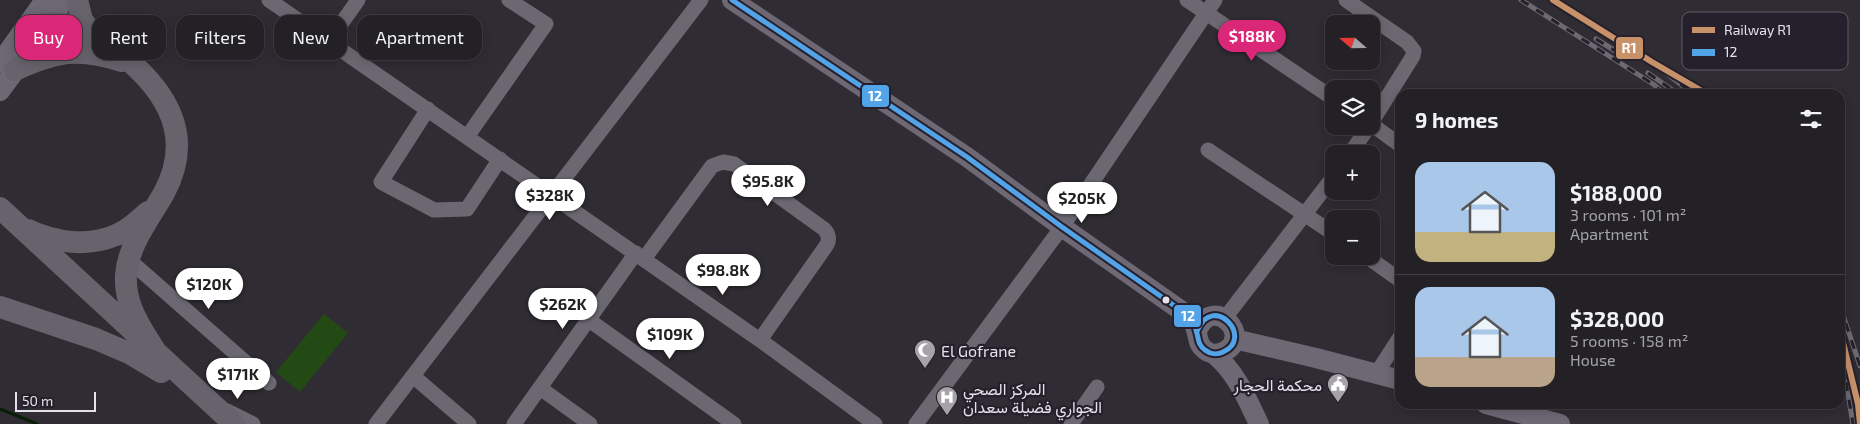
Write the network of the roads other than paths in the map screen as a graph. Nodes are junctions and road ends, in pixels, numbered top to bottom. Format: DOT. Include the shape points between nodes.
graph roads {
  1 [pos="45,0"];
  2 [pos="63,0"];
  3 [pos="77,0"];
  4 [pos="269,0"];
  5 [pos="358,0"];
  6 [pos="509,0"];
  7 [pos="701,0"];
  8 [pos="732,0"];
  9 [pos="1187,0"];
  10 [pos="1215,0"];
  11 [pos="1346,0"];
  12 [pos="1206,13"];
  13 [pos="35,15"];
  14 [pos="55,15"];
  15 [pos="291,15"];
  16 [pos="347,16"];
  17 [pos="92,32"];
  18 [pos="15,51"];
  19 [pos="347,54"];
  20 [pos="126,60"];
  21 [pos="132,65"];
  22 [pos="8,66"];
  23 [pos="0,91"];
  24 [pos="1325,93"];
  25 [pos="428,109"];
  26 [pos="1380,110"];
  27 [pos="1380,131"];
  28 [pos="467,137"];
  29 [pos="1395,142"];
  30 [pos="1208,150"];
  31 [pos="500,159"];
  32 [pos="1325,188"];
  33 [pos="552,195"];
  34 [pos="156,204"];
  35 [pos="0,208"];
  36 [pos="1306,214"];
  37 [pos="10,227"];
  38 [pos="1062,227"];
  39 [pos="1325,228"];
  40 [pos="640,256"];
  41 [pos="129,260"];
  42 [pos="1379,265"];
  43 [pos="1395,276"];
  44 [pos="0,307"];
  45 [pos="1225,318"];
  46 [pos="589,320"];
  47 [pos="1201,325"];
  48 [pos="760,340"];
  49 [pos="1395,345"];
  50 [pos="1227,346"];
  51 [pos="159,363"];
  52 [pos="1376,374"];
  53 [pos="413,376"];
  54 [pos="1395,379"];
  55 [pos="269,382"];
  56 [pos="540,388"];
  57 [pos="1097,388"];
  58 [pos="210,403"];
  59 [pos="1504,409"];
  60 [pos="216,424"];
  61 [pos="234,424"];
  62 [pos="252,424"];
  63 [pos="376,424"];
  64 [pos="469,424"];
  65 [pos="514,424"];
  66 [pos="590,424"];
  67 [pos="734,424"];
  68 [pos="875,424"];
  69 [pos="916,424"];
  70 [pos="1071,424"];
  71 [pos="1259,424"];
  72 [pos="1560,424"];
  1 -- 13 [label="main road"];
  2 -- 14 [label="main road"];
  3 -- 17 [label="highway" via="82,20"];
  4 -- 15 [label="street"];
  5 -- 16 [label="street"];
  6 -- 28 [label="street" via="546,24"];
  7 -- 33 [label="street"];
  8 -- 38 [label="main road" via="967,157"];
  9 -- 12 [label="street"];
  10 -- 12 [label="street"];
  11 -- 26 [label="street" via="1407,42 1414,51"];
  12 -- 24 [label="street"];
  12 -- 38 [label="street"];
  18 -- 22 [label="main road"];
  19 -- 25 [label="street"];
  20 -- 21 [label="highway"];
  21 -- 22 [label="highway" via="96,54 71,52"];
  21 -- 34 [label="highway" via="160,93 175,130 173,169"];
  22 -- 23 [label="main road"];
  25 -- 28 [label="street"];
  25 -- 31 [label="street" via="381,182 434,210 467,209"];
  27 -- 29 [label="street"];
  28 -- 31 [label="street"];
  30 -- 36 [label="street"];
  31 -- 33 [label="street"];
  32 -- 36 [label="street"];
  33 -- 40 [label="street"];
  33 -- 53 [label="street"];
  34 -- 37 [label="highway" via="117,235 97,240 67,242"];
  34 -- 41 [label="highway"];
  35 -- 37 [label="highway"];
  36 -- 39 [label="street"];
  36 -- 45 [label="street"];
  37 -- 51 [label="highway"];
  38 -- 47 [label="main road"];
  38 -- 69 [label="street"];
  40 -- 46 [label="street"];
  40 -- 48 [label="street"];
  40 -- 48 [label="street" via="712,166 723,162 734,164 828,235 828,243"];
  41 -- 51 [label="highway" via="126,286 129,306"];
  41 -- 55 [label="street"];
  42 -- 43 [label="street"];
  44 -- 51 [label="highway"];
  45 -- 47 [label="main road" via="1212,316"];
  45 -- 50 [label="main road" via="1233,327"];
  46 -- 56 [label="street"];
  46 -- 67 [label="street"];
  47 -- 50 [label="main road" via="1197,337 1202,349"];
  48 -- 68 [label="street"];
  49 -- 52 [label="street"];
  50 -- 52 [label="main road" via="1316,358"];
  50 -- 71 [label="main road" via="1226,364"];
  51 -- 58 [label="highway"];
  51 -- 60 [label="highway"];
  52 -- 54 [label="main road"];
  53 -- 63 [label="street"];
  53 -- 64 [label="street"];
  56 -- 65 [label="street"];
  56 -- 66 [label="street"];
  57 -- 70 [label="street"];
  58 -- 61 [label="highway"];
  58 -- 62 [label="street"];
  59 -- 72 [label="main road"];
}
